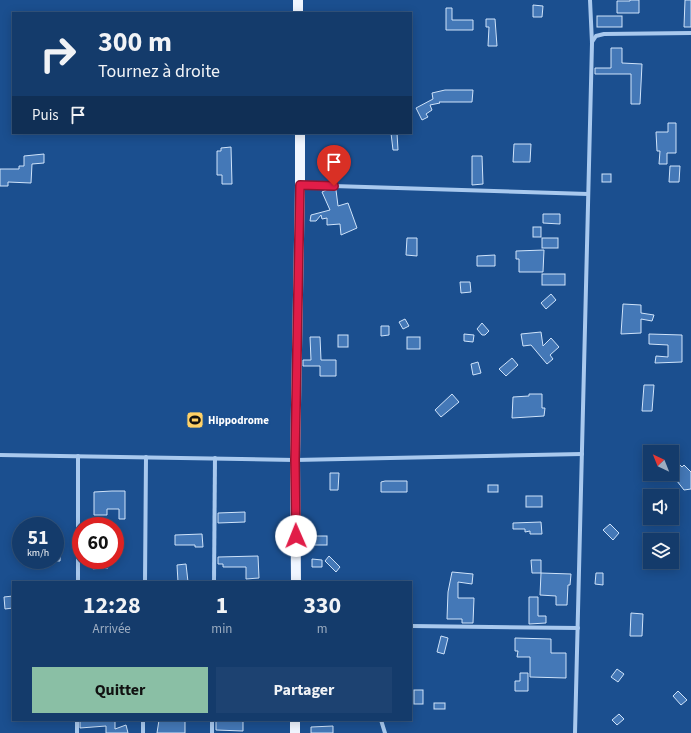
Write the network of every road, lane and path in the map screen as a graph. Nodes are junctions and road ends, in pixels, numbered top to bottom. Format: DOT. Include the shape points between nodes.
graph roads {
  1 [pos="298,0"];
  2 [pos="590,0"];
  3 [pos="298,12"];
  4 [pos="691,33"];
  5 [pos="592,43"];
  6 [pos="300,134"];
  7 [pos="300,185"];
  8 [pos="588,194"];
  9 [pos="582,454"];
  10 [pos="0,455"];
  11 [pos="78,456"];
  12 [pos="146,457"];
  13 [pos="215,458"];
  14 [pos="295,460"];
  15 [pos="78,581"];
  16 [pos="145,581"];
  17 [pos="214,581"];
  18 [pos="296,581"];
  19 [pos="412,626"];
  20 [pos="578,628"];
  21 [pos="77,721"];
  22 [pos="144,721"];
  23 [pos="212,721"];
  24 [pos="295,721"];
  25 [pos="381,721"];
  26 [pos="77,733"];
  27 [pos="143,733"];
  28 [pos="212,733"];
  29 [pos="295,733"];
  30 [pos="385,733"];
  31 [pos="575,733"];
  1 -- 3 [label="main road"];
  2 -- 5 [label="street"];
  4 -- 5 [label="street" via="604,34 596,36"];
  5 -- 8 [label="street"];
  6 -- 7 [label="main road"];
  7 -- 8 [label="street"];
  7 -- 14 [label="main road"];
  8 -- 9 [label="street"];
  9 -- 14 [label="street"];
  9 -- 20 [label="street"];
  10 -- 11 [label="street"];
  11 -- 12 [label="street"];
  11 -- 15 [label="street"];
  12 -- 13 [label="street"];
  12 -- 16 [label="street"];
  13 -- 14 [label="street"];
  13 -- 17 [label="street"];
  14 -- 18 [label="main road"];
  19 -- 20 [label="street"];
  20 -- 31 [label="street"];
  21 -- 26 [label="street"];
  22 -- 27 [label="street"];
  23 -- 28 [label="street"];
  24 -- 29 [label="main road"];
  25 -- 30 [label="street"];
}
